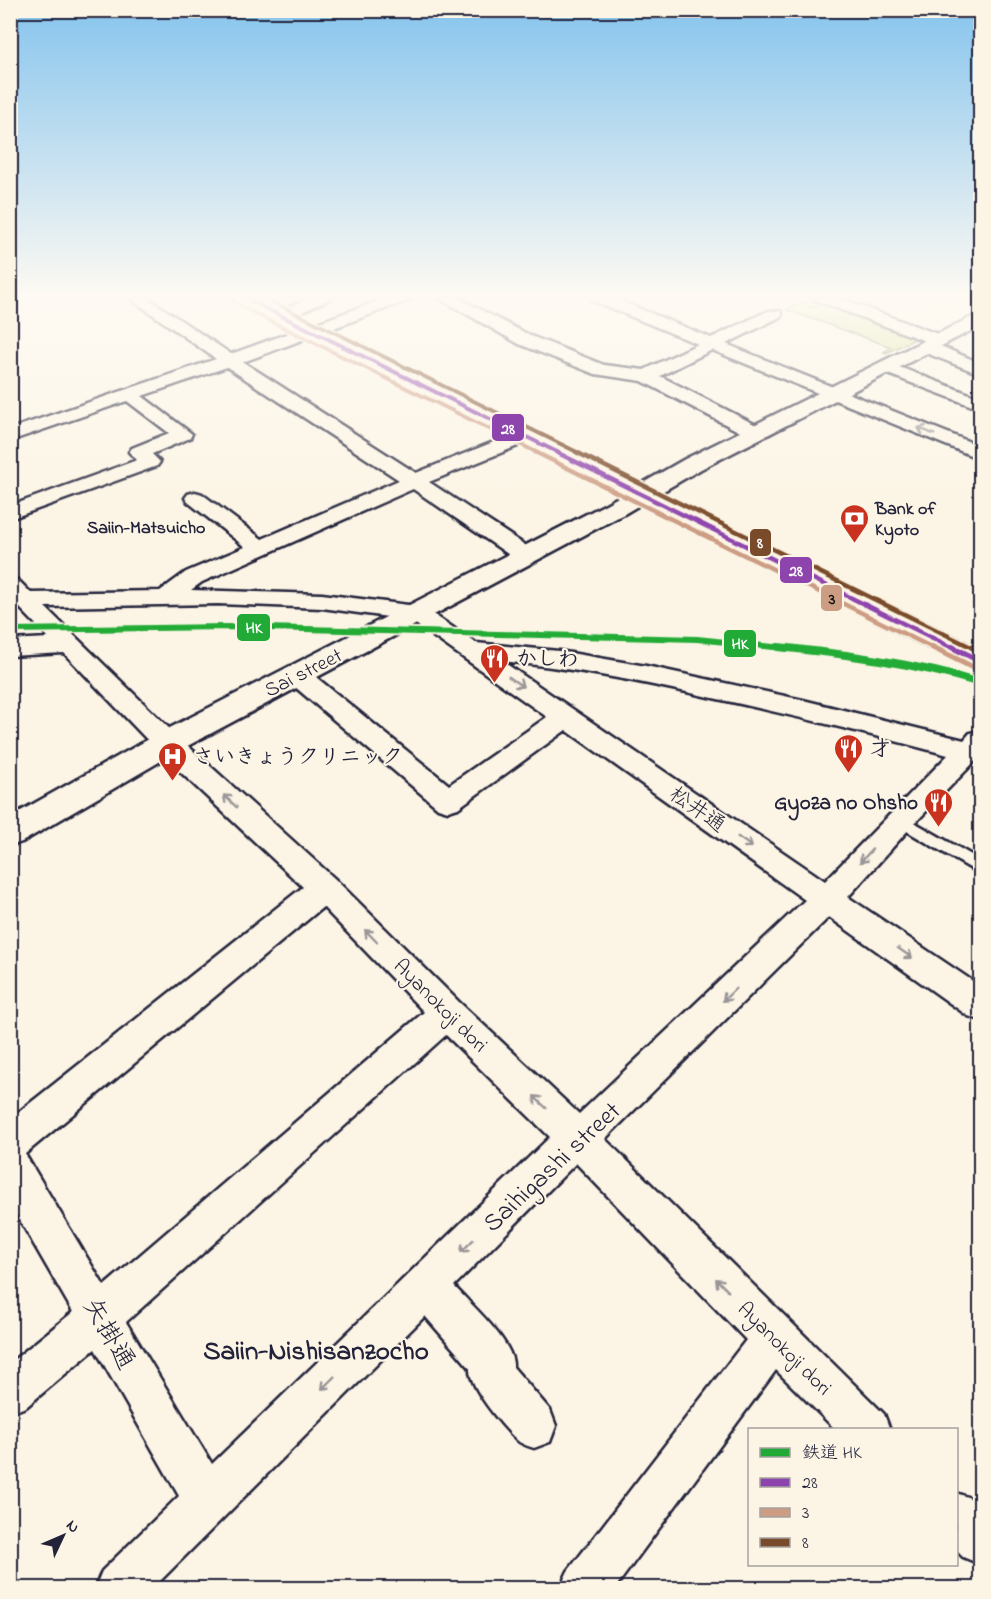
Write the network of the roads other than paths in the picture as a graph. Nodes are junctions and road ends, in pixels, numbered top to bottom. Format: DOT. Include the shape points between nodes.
graph roads {
  1 [pos="195,372"];
  2 [pos="244,372"];
  3 [pos="392,372"];
  4 [pos="614,372"];
  5 [pos="655,372"];
  6 [pos="778,372"];
  7 [pos="876,372"];
  8 [pos="898,372"];
  9 [pos="646,376"];
  10 [pos="831,393"];
  11 [pos="128,394"];
  12 [pos="981,404"];
  13 [pos="755,432"];
  14 [pos="10,435"];
  15 [pos="523,437"];
  16 [pos="981,453"];
  17 [pos="414,481"];
  18 [pos="641,494"];
  19 [pos="195,498"];
  20 [pos="10,513"];
  21 [pos="261,549"];
  22 [pos="526,556"];
  23 [pos="165,598"];
  24 [pos="20,599"];
  25 [pos="416,613"];
  26 [pos="65,640"];
  27 [pos="10,648"];
  28 [pos="473,651"];
  29 [pos="979,658"];
  30 [pos="297,675"];
  31 [pos="566,717"];
  32 [pos="167,743"];
  33 [pos="975,745"];
  34 [pos="900,820"];
  35 [pos="10,833"];
  36 [pos="981,868"];
  37 [pos="324,888"];
  38 [pos="827,899"];
  39 [pos="981,1005"];
  40 [pos="447,1013"];
  41 [pos="579,1140"];
  42 [pos="10,1143"];
  43 [pos="10,1165"];
  44 [pos="426,1286"];
  45 [pos="100,1317"];
  46 [pos="774,1338"];
  47 [pos="10,1392"];
  48 [pos="534,1425"];
  49 [pos="866,1428"];
  50 [pos="208,1501"];
  51 [pos="958,1516"];
  52 [pos="981,1540"];
  53 [pos="119,1588"];
  54 [pos="585,1588"];
  1 -- 11 [label="street"];
  2 -- 17 [label="street"];
  3 -- 15 [label="street"];
  4 -- 9 [label="street"];
  5 -- 9 [label="street"];
  6 -- 10 [label="street"];
  7 -- 10 [label="street"];
  8 -- 12 [label="street"];
  9 -- 13 [label="street"];
  10 -- 13 [label="street"];
  16 -- 10 [label="street, one-way"];
  11 -- 14 [label="street"];
  11 -- 20 [label="street" via="183,434 139,452 150,462"];
  13 -- 18 [label="street, Sai street"];
  15 -- 17 [label="street"];
  15 -- 18 [label="street"];
  17 -- 21 [label="street"];
  17 -- 22 [label="street"];
  18 -- 22 [label="street, Sai street"];
  18 -- 29 [label="street"];
  19 -- 21 [label="street"];
  21 -- 23 [label="street" via="195,577"];
  22 -- 25 [label="street, Sai street"];
  23 -- 24 [label="street"];
  23 -- 25 [label="street" via="322,601"];
  24 -- 26 [label="street, Ayanokoji dori"];
  25 -- 28 [label="street, 松井通"];
  25 -- 30 [label="street, Sai street"];
  26 -- 27 [label="street"];
  26 -- 32 [label="street, Ayanokoji dori"];
  28 -- 31 [label="street, 松井通, one-way"];
  28 -- 33 [label="street" via="640,673"];
  30 -- 31 [label="street" via="448,800"];
  30 -- 32 [label="street, Sai street"];
  31 -- 38 [label="street, 松井通, one-way"];
  32 -- 35 [label="street, Sai street"];
  37 -- 32 [label="street, Ayanokoji dori, one-way"];
  33 -- 34 [label="street, Saihigashi street"];
  34 -- 36 [label="lane"];
  34 -- 38 [label="street, Saihigashi street, one-way"];
  40 -- 37 [label="street, Ayanokoji dori, one-way"];
  37 -- 42 [label="street"];
  38 -- 39 [label="street, 松井通, one-way"];
  38 -- 41 [label="street, Saihigashi street, one-way"];
  41 -- 40 [label="street, Ayanokoji dori, one-way"];
  40 -- 45 [label="street"];
  41 -- 44 [label="street, Saihigashi street, one-way" via="567,1146"];
  46 -- 41 [label="street, Ayanokoji dori, one-way"];
  43 -- 45 [label="street, 矢掛通"];
  44 -- 48 [label="street" via="492,1361 491,1374"];
  44 -- 50 [label="street, Saihigashi street, one-way"];
  45 -- 47 [label="street"];
  45 -- 50 [label="street, 矢掛通"];
  46 -- 49 [label="street, Ayanokoji dori"];
  46 -- 54 [label="street"];
  50 -- 53 [label="street, Saihigashi street"];
  51 -- 52 [label="street"];
}
